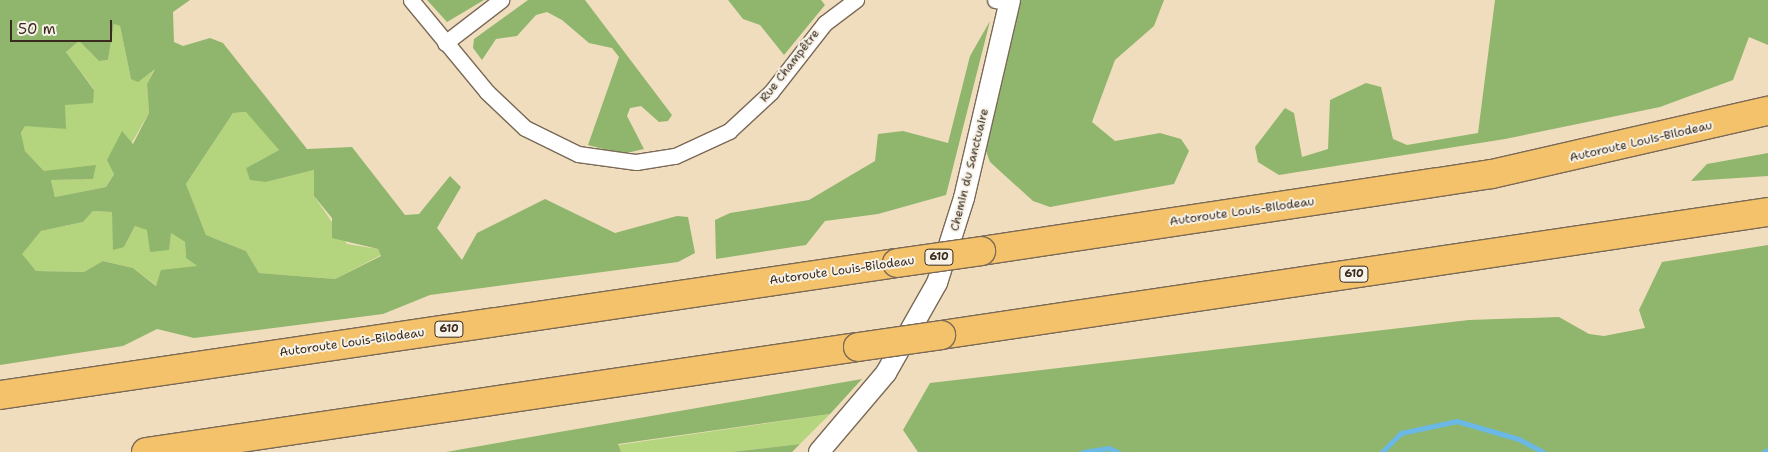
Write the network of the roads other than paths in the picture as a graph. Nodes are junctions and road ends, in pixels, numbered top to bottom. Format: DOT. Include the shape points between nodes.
graph roads {
  1 [pos="411,0"];
  2 [pos="501,0"];
  3 [pos="856,0"];
  4 [pos="1004,1"];
  5 [pos="445,43"];
  6 [pos="1768,111"];
  7 [pos="1768,212"];
  8 [pos="0,395"];
  9 [pos="146,452"];
  10 [pos="819,452"];
  1 -- 5 [label="street, Rue Champêtre"];
  2 -- 5 [label="street"];
  3 -- 5 [label="street, Rue Champêtre" via="825,23 744,119 712,142 656,160 597,159 542,139 497,104"];
  4 -- 10 [label="street, Chemin du Sanctuaire" via="964,198 936,283 886,373"];
  6 -- 8 [label="highway, Autoroute Louis-Bilodeau / 610, bridge" via="1492,174"];
  7 -- 9 [label="highway, 610, bridge"];
}
